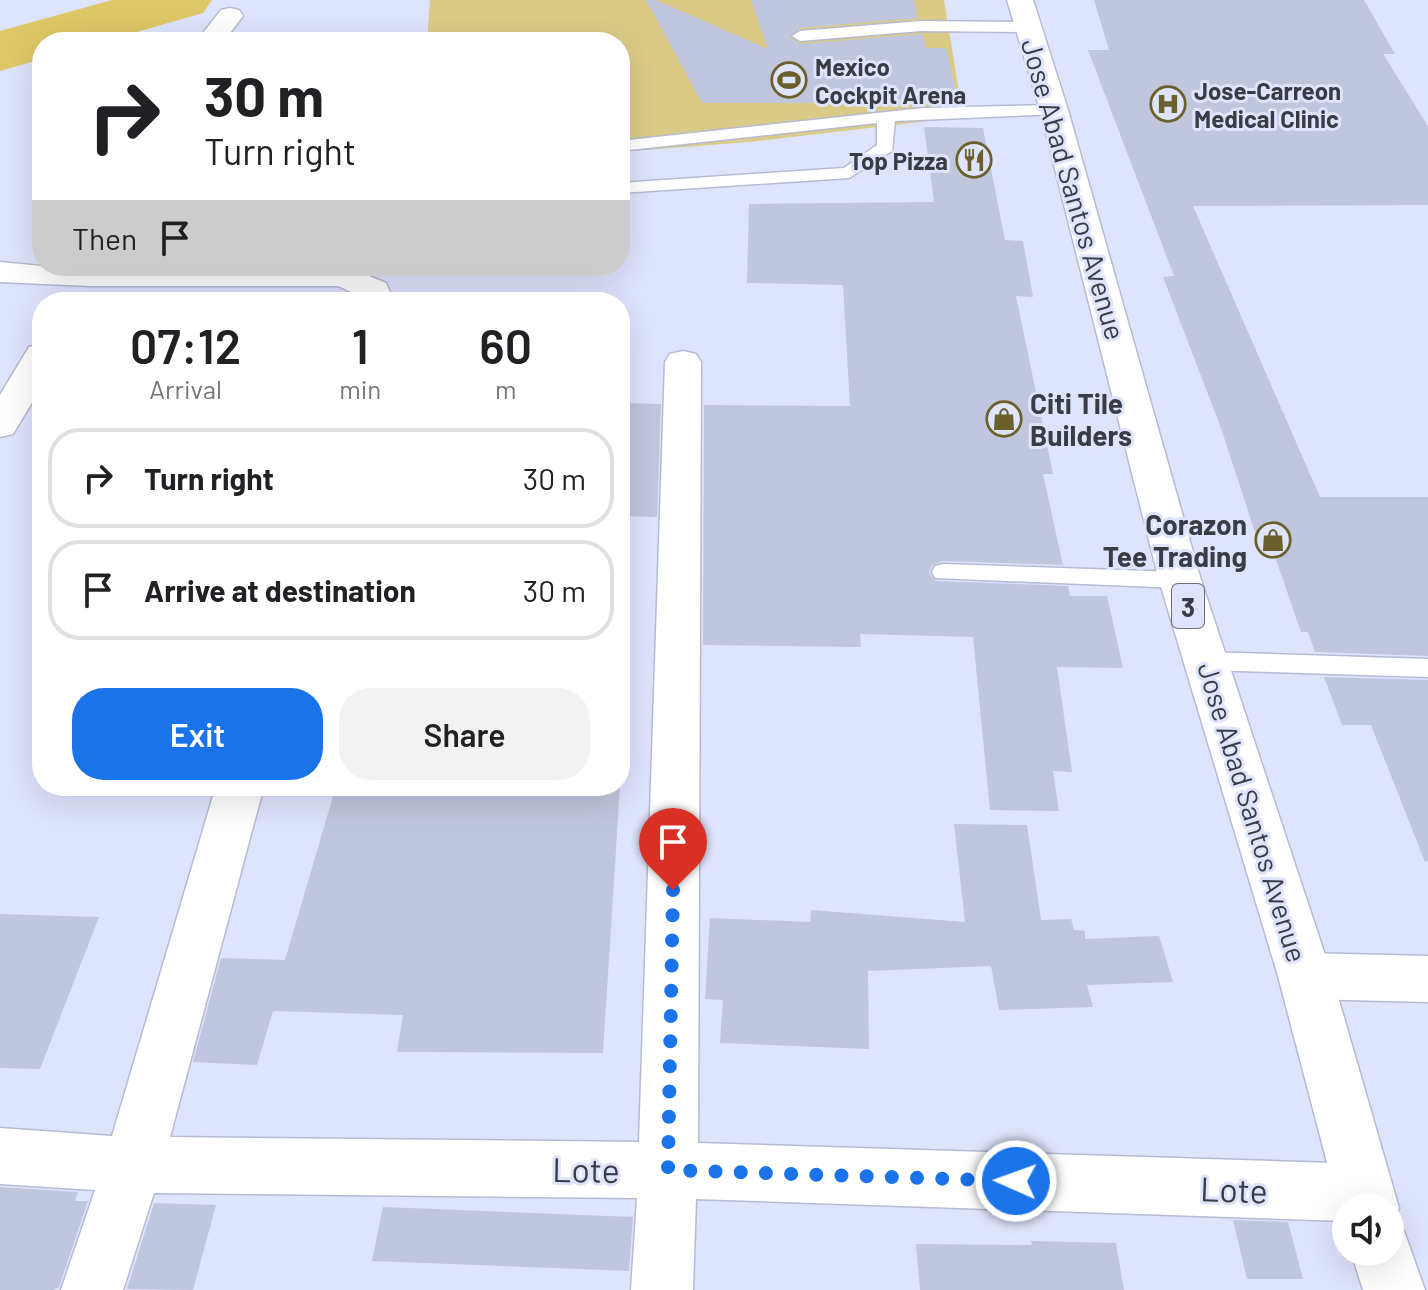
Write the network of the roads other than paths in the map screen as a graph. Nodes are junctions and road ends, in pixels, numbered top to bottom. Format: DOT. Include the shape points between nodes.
graph roads {
  1 [pos="1024,13"];
  2 [pos="230,16"];
  3 [pos="217,32"];
  4 [pos="800,36"];
  5 [pos="1054,110"];
  6 [pos="886,117"];
  7 [pos="630,145"];
  8 [pos="630,187"];
  9 [pos="0,272"];
  10 [pos="32,275"];
  11 [pos="38,276"];
  12 [pos="344,276"];
  13 [pos="344,276"];
  14 [pos="86,281"];
  15 [pos="374,292"];
  16 [pos="683,362"];
  17 [pos="32,372"];
  18 [pos="0,426"];
  19 [pos="944,572"];
  20 [pos="1180,580"];
  21 [pos="1206,661"];
  22 [pos="1428,668"];
  23 [pos="237,796"];
  24 [pos="1305,976"];
  25 [pos="1428,979"];
  26 [pos="0,1156"];
  27 [pos="133,1165"];
  28 [pos="668,1170"];
  29 [pos="1364,1194"];
  30 [pos="1332,1199"];
  31 [pos="1386,1266"];
  32 [pos="92,1290"];
  33 [pos="662,1290"];
  34 [pos="1394,1290"];
  1 -- 4 [label="lane"];
  1 -- 5 [label="main road, Jose Abad Santos Avenue / 3"];
  2 -- 3 [label="main road"];
  5 -- 6 [label="lane"];
  5 -- 20 [label="main road, Jose Abad Santos Avenue / 3"];
  6 -- 7 [label="lane"];
  6 -- 8 [label="lane" via="886,147 849,173"];
  9 -- 10 [label="main road"];
  11 -- 14 [label="main road"];
  12 -- 15 [label="main road"];
  13 -- 14 [label="main road"];
  16 -- 28 [label="main road"];
  17 -- 18 [label="main road"];
  19 -- 20 [label="lane"];
  20 -- 21 [label="main road, Jose Abad Santos Avenue / 3"];
  21 -- 22 [label="lane"];
  21 -- 24 [label="main road, Jose Abad Santos Avenue / 3"];
  23 -- 27 [label="main road"];
  24 -- 25 [label="main road"];
  24 -- 29 [label="main road, Jose Abad Santos Avenue / 3"];
  26 -- 27 [label="main road, Lote"];
  27 -- 28 [label="main road, Lote"];
  27 -- 32 [label="main road"];
  28 -- 30 [label="main road, Lote"];
  28 -- 33 [label="main road"];
  31 -- 34 [label="main road"];
}
